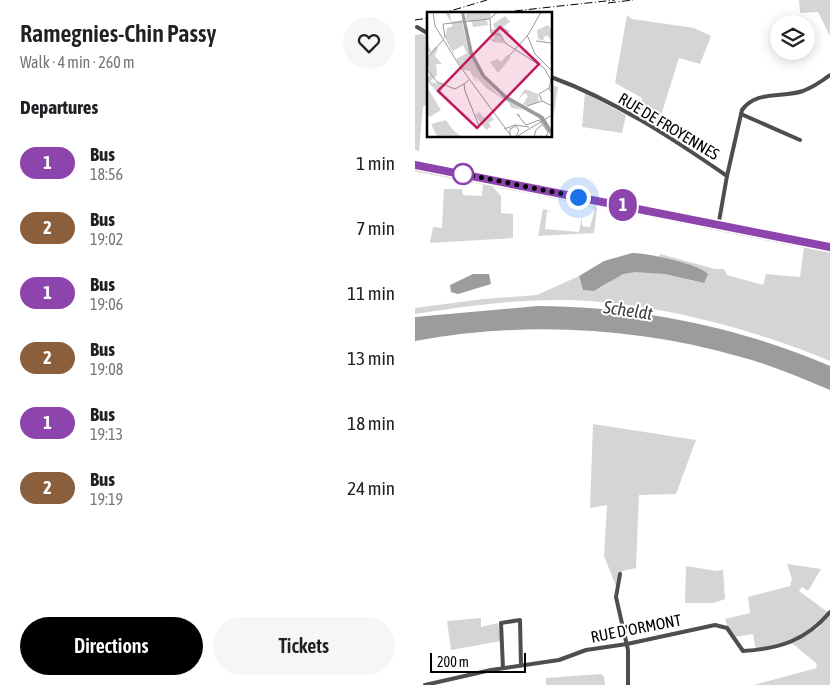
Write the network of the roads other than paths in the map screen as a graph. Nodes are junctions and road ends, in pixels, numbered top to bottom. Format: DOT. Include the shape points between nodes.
graph roads {
  1 [pos="417,27"];
  2 [pos="427,33"];
  3 [pos="830,75"];
  4 [pos="553,79"];
  5 [pos="741,114"];
  6 [pos="800,140"];
  7 [pos="415,167"];
  8 [pos="727,176"];
  9 [pos="718,226"];
  10 [pos="830,248"];
  11 [pos="620,574"];
  12 [pos="830,612"];
  13 [pos="627,644"];
  14 [pos="521,665"];
  15 [pos="503,668"];
  16 [pos="425,685"];
  17 [pos="628,685"];
  1 -- 2 [label="street"];
  3 -- 5 [label="street" via="805,90 751,100"];
  4 -- 8 [label="street, RUE DE FROYENNES" via="589,93 679,143"];
  5 -- 6 [label="street"];
  5 -- 8 [label="street"];
  7 -- 9 [label="main road"];
  8 -- 9 [label="street, RUE DE FROYENNES"];
  9 -- 10 [label="main road"];
  11 -- 13 [label="street" via="616,597"];
  12 -- 13 [label="street, RUE D'ORMONT" via="815,629 797,640 765,649 743,652 727,628 719,625"];
  13 -- 14 [label="street, RUE D'ORMONT"];
  13 -- 17 [label="street"];
  14 -- 15 [label="street, RUE D'ORMONT"];
  14 -- 15 [label="street" via="520,620 501,623"];
  15 -- 16 [label="street, RUE D'ORMONT"];
}
